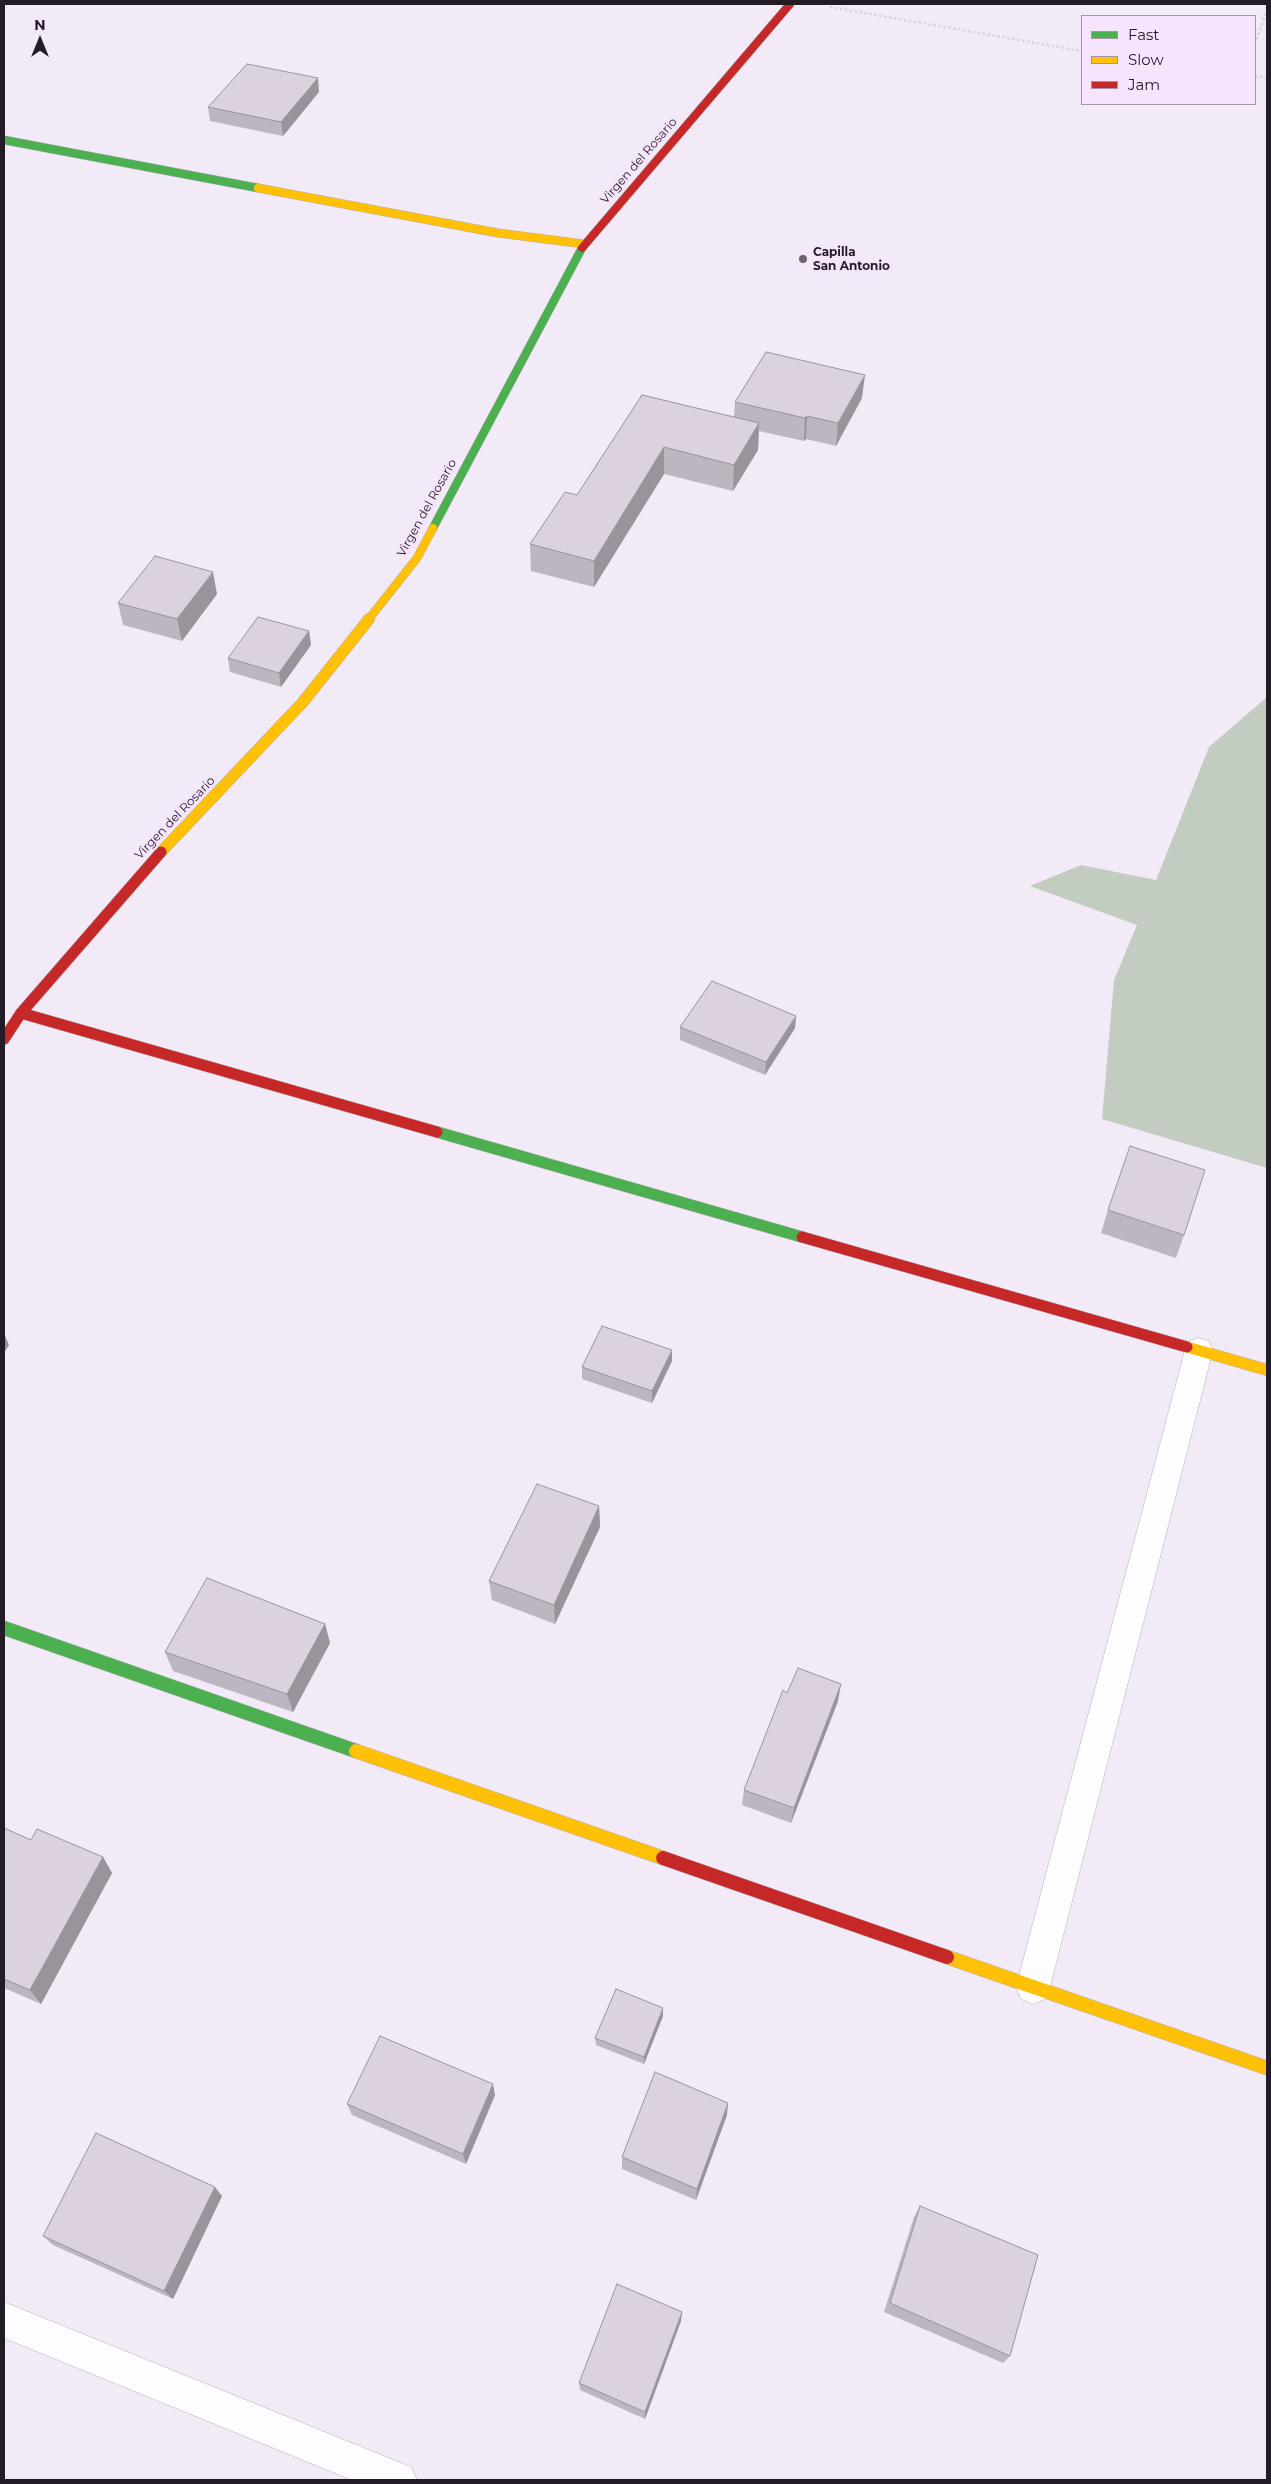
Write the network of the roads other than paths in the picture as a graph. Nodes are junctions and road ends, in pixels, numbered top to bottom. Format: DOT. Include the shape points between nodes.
graph roads {
  1 [pos="790,4"];
  2 [pos="4,140"];
  3 [pos="584,244"];
  4 [pos="21,1013"];
  5 [pos="4,1039"];
  6 [pos="1199,1350"];
  7 [pos="1267,1370"];
  8 [pos="4,1628"];
  9 [pos="1033,1987"];
  10 [pos="1267,2068"];
  11 [pos="4,2320"];
  12 [pos="398,2480"];
  1 -- 3 [label="street, Virgen del Rosario"];
  2 -- 3 [label="street" via="498,233"];
  3 -- 4 [label="street, Virgen del Rosario" via="417,558 304,702 130,885"];
  4 -- 5 [label="street, Virgen del Rosario"];
  4 -- 6 [label="street"];
  6 -- 7 [label="street"];
  6 -- 9 [label="street"];
  8 -- 9 [label="street"];
  9 -- 10 [label="street"];
  11 -- 12 [label="street"];
}
